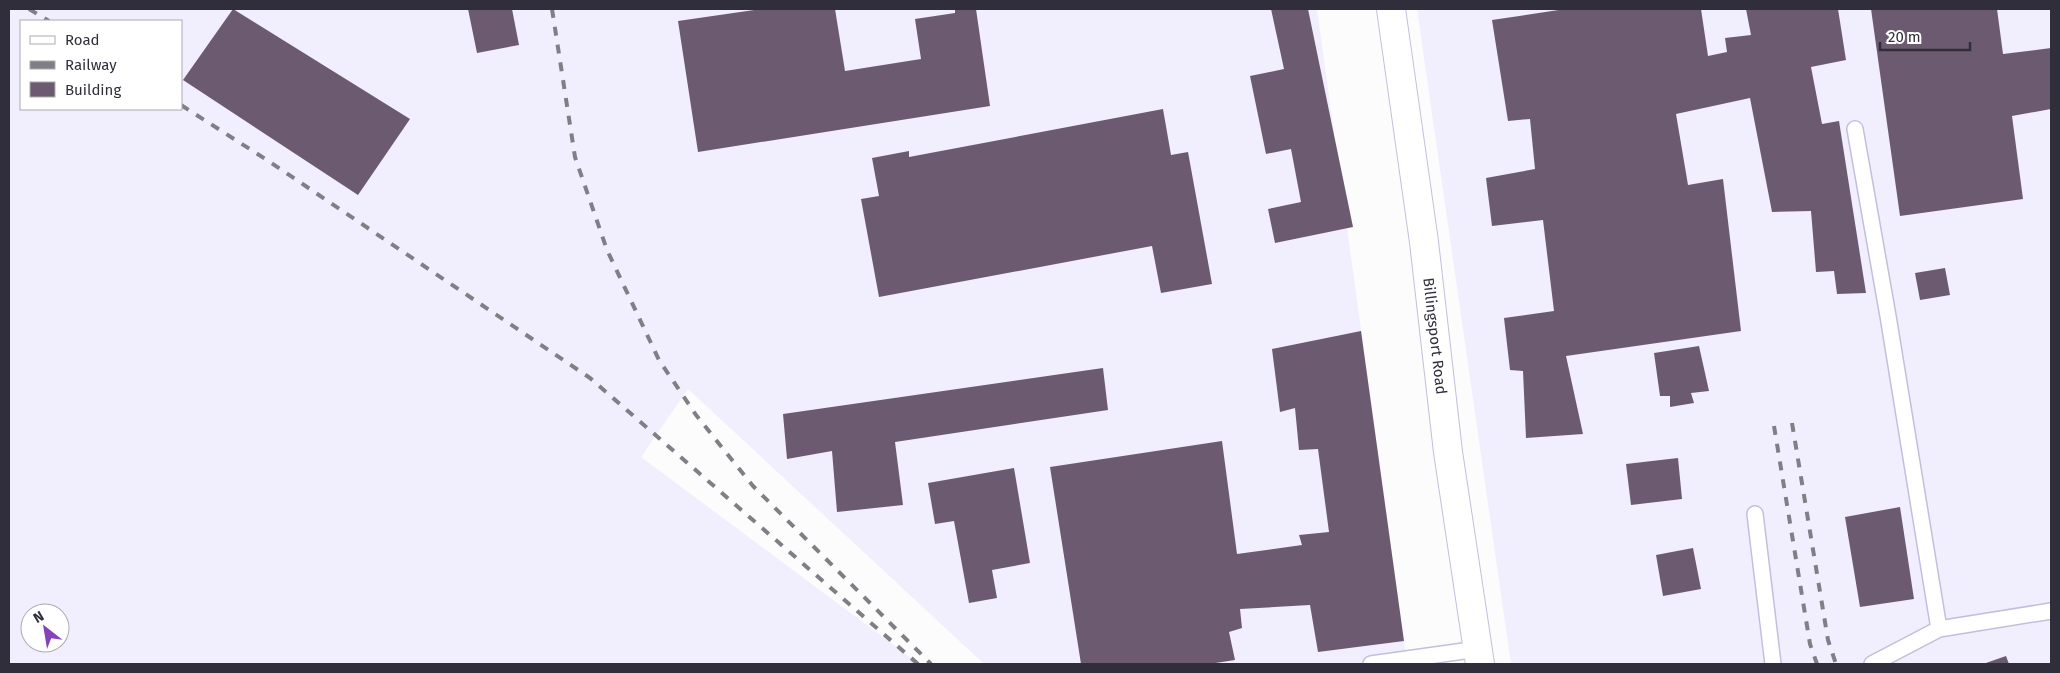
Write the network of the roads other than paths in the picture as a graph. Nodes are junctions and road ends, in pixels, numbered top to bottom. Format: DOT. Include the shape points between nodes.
graph roads {
  1 [pos="1391,9"];
  2 [pos="1854,129"];
  3 [pos="1755,514"];
  4 [pos="2051,611"];
  5 [pos="1939,630"];
  6 [pos="1479,656"];
  7 [pos="1371,664"];
  8 [pos="1772,664"];
  9 [pos="1872,664"];
  1 -- 6 [label="street, Billingsport Road" via="1424,242 1448,452"];
  2 -- 5 [label="lane"];
  3 -- 8 [label="lane"];
  4 -- 5 [label="lane"];
  5 -- 9 [label="lane"];
  6 -- 7 [label="lane"];
}
